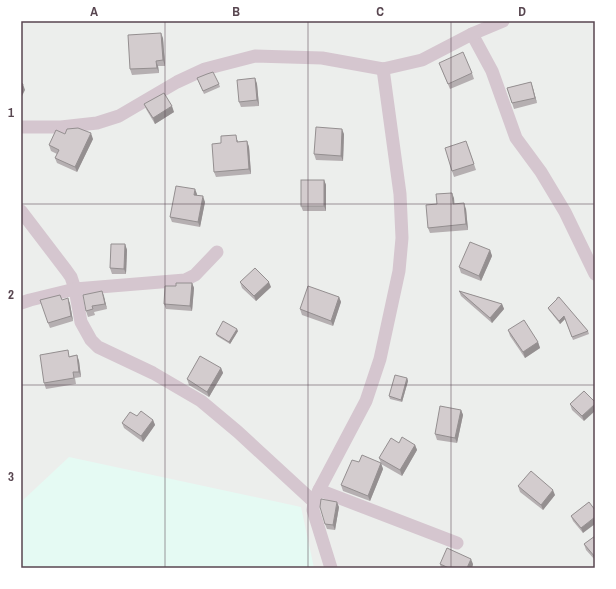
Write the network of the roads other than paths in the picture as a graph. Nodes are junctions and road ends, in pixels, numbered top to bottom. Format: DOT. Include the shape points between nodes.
graph roads {
  1 [pos="503,21"];
  2 [pos="472,34"];
  3 [pos="383,69"];
  4 [pos="21,127"];
  5 [pos="21,211"];
  6 [pos="217,252"];
  7 [pos="595,274"];
  8 [pos="75,289"];
  9 [pos="21,303"];
  10 [pos="317,496"];
  11 [pos="457,543"];
  12 [pos="331,568"];
  1 -- 2 [label="street"];
  2 -- 3 [label="street" via="422,60"];
  2 -- 7 [label="street" via="492,71 516,138 545,178 565,212"];
  3 -- 4 [label="street" via="322,58 255,56 206,69 177,82 119,116 97,123 61,127"];
  3 -- 10 [label="street" via="400,194 402,238 399,271 380,359 366,401"];
  5 -- 8 [label="street" via="71,277"];
  6 -- 8 [label="street" via="195,275 185,280"];
  8 -- 9 [label="street"];
  8 -- 10 [label="street" via="80,322 90,340 98,347 153,373 201,401"];
  10 -- 11 [label="street"];
  10 -- 12 [label="street" via="313,510"];
}
